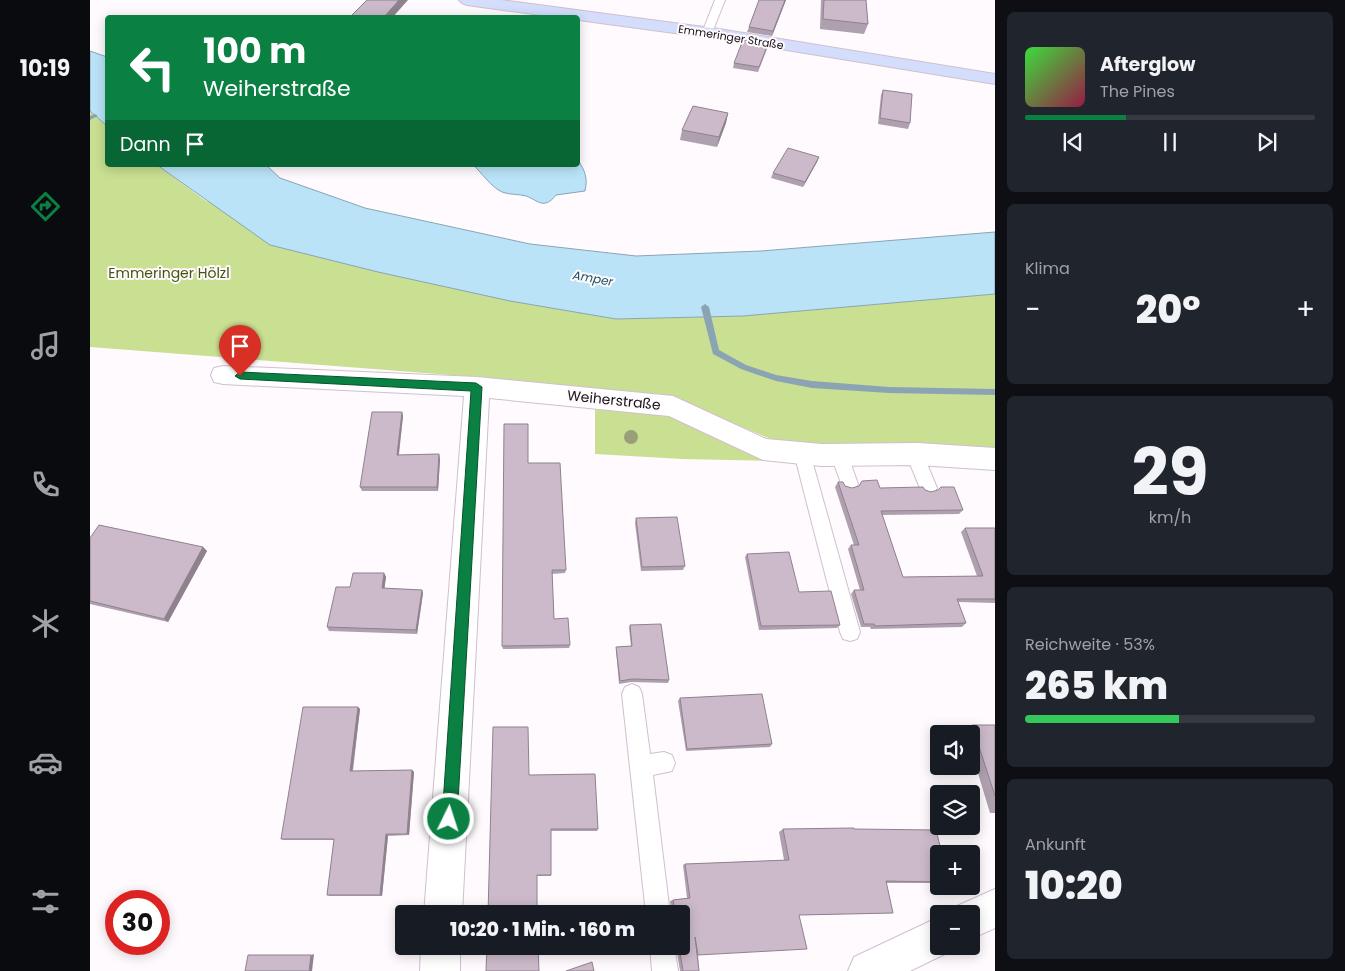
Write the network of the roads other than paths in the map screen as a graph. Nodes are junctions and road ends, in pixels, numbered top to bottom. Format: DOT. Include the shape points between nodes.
graph roads {
  1 [pos="467,0"];
  2 [pos="720,0"];
  3 [pos="580,15"];
  4 [pos="580,15"];
  5 [pos="707,32"];
  6 [pos="995,79"];
  7 [pos="223,375"];
  8 [pos="476,387"];
  9 [pos="802,453"];
  10 [pos="915,454"];
  11 [pos="840,455"];
  12 [pos="995,459"];
  13 [pos="850,484"];
  14 [pos="928,488"];
  15 [pos="850,632"];
  16 [pos="632,694"];
  17 [pos="664,763"];
  18 [pos="641,766"];
  19 [pos="444,905"];
  20 [pos="657,905"];
  21 [pos="995,908"];
  22 [pos="980,916"];
  23 [pos="930,940"];
  24 [pos="441,955"];
  25 [pos="663,955"];
  26 [pos="440,971"];
  27 [pos="665,971"];
  28 [pos="868,971"];
  1 -- 3 [label="street, Emmeringer Straße"];
  2 -- 5 [label="lane"];
  4 -- 5 [label="street, Emmeringer Straße"];
  5 -- 6 [label="street, Emmeringer Straße"];
  7 -- 8 [label="street, Weiherstraße"];
  8 -- 9 [label="street, Weiherstraße" via="673,406 763,449"];
  8 -- 19 [label="street"];
  9 -- 11 [label="street, Weiherstraße"];
  9 -- 15 [label="lane"];
  10 -- 11 [label="street, Weiherstraße"];
  10 -- 12 [label="street, Weiherstraße"];
  10 -- 14 [label="lane"];
  11 -- 13 [label="lane"];
  16 -- 18 [label="lane"];
  17 -- 18 [label="lane"];
  18 -- 20 [label="lane"];
  21 -- 22 [label="street"];
  23 -- 28 [label="street"];
  24 -- 26 [label="street"];
  25 -- 27 [label="lane"];
}
